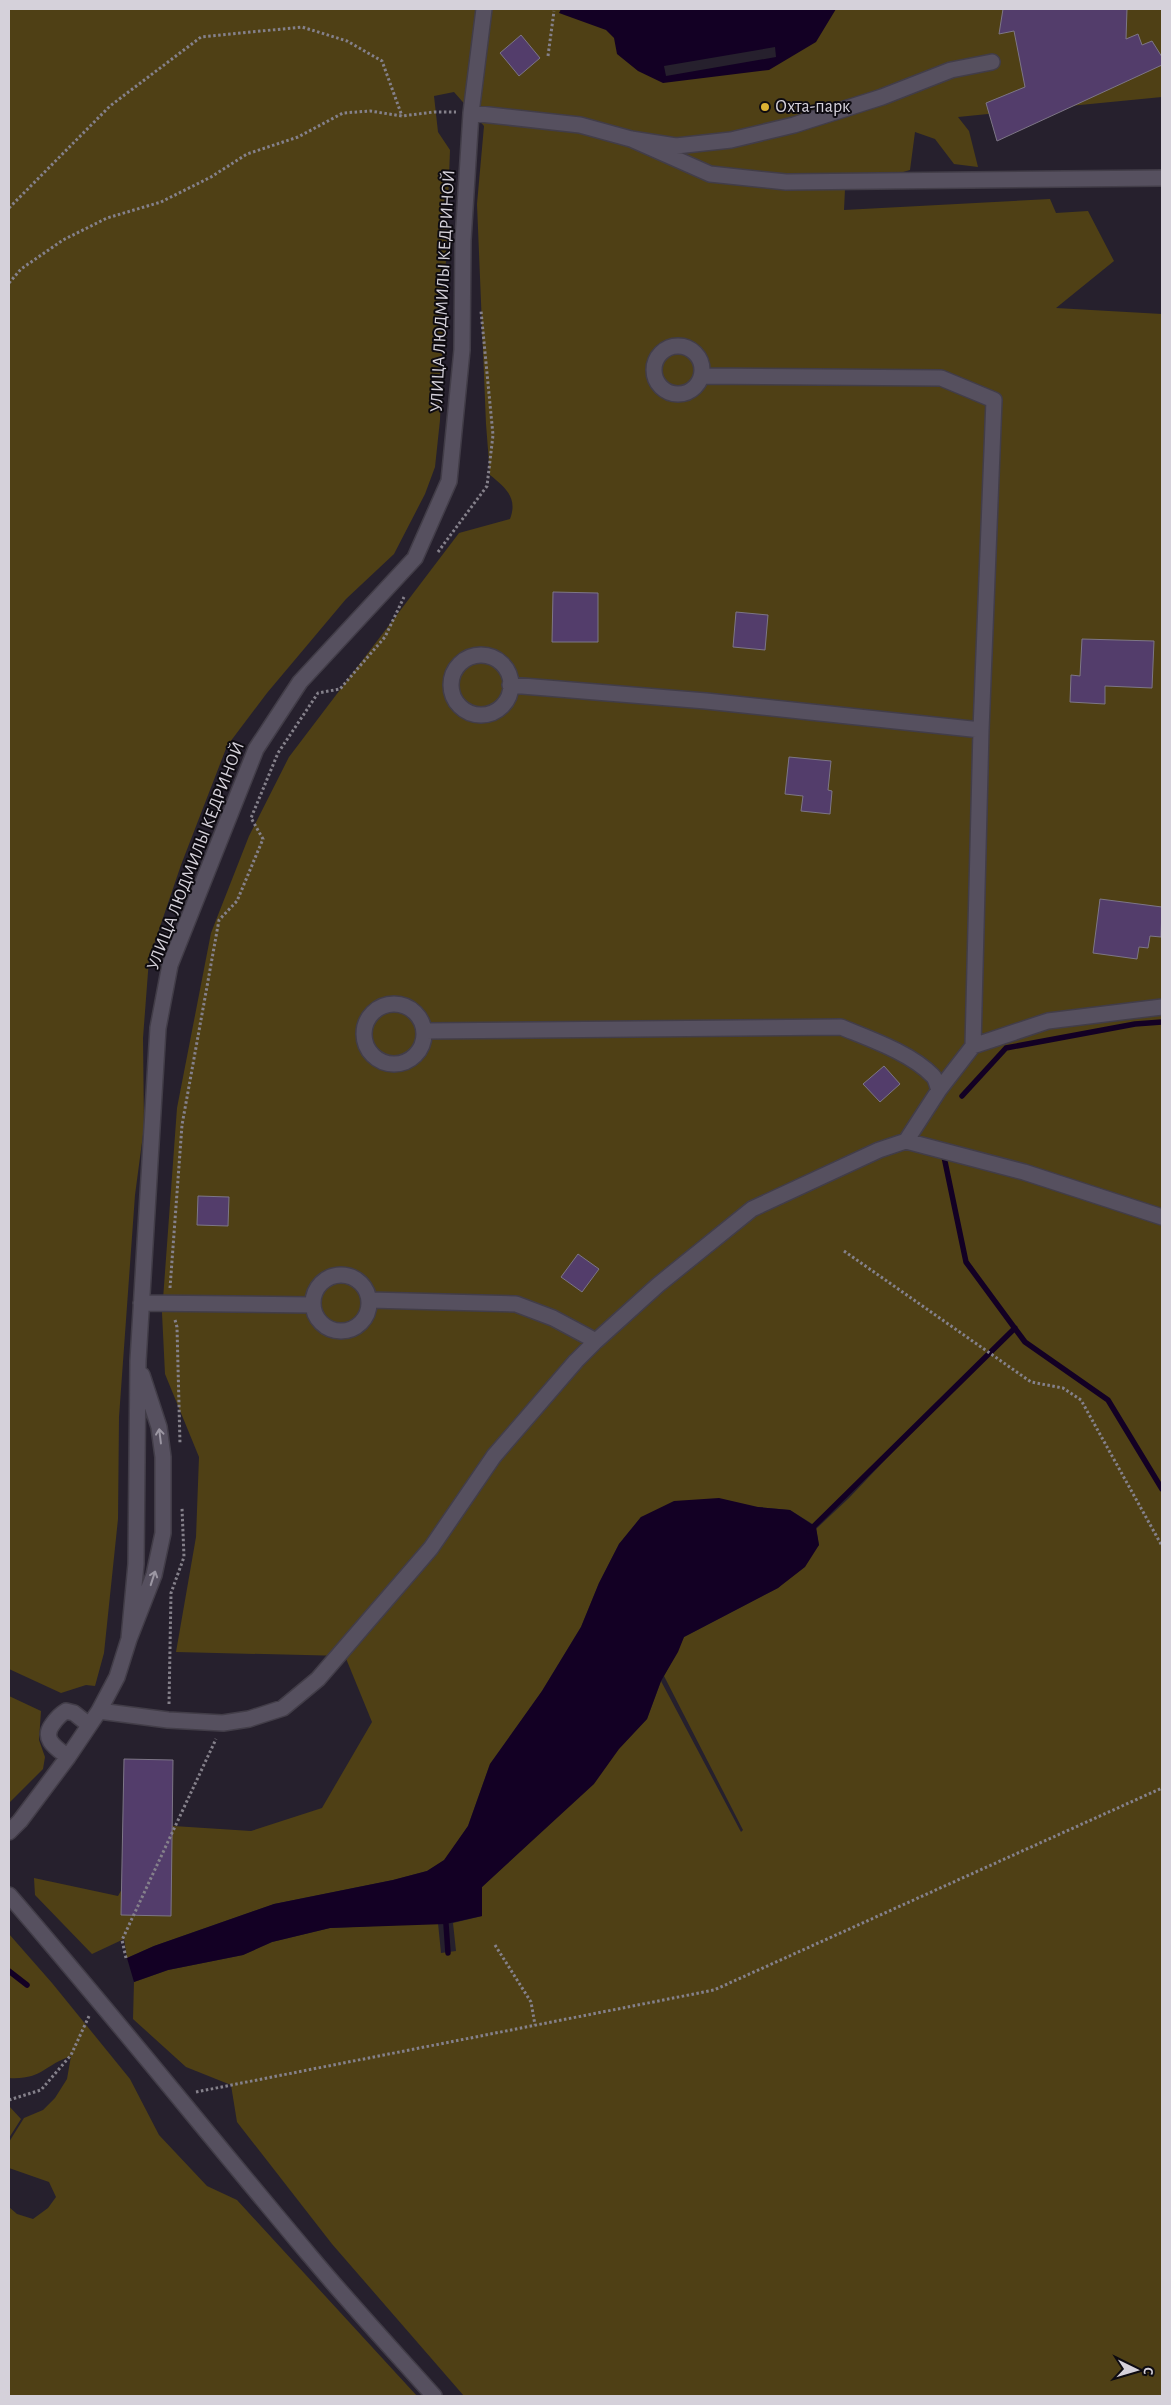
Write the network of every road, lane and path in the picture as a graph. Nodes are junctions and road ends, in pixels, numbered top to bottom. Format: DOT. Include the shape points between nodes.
graph roads {
  1 [pos="484,9"];
  2 [pos="554,11"];
  3 [pos="548,56"];
  4 [pos="992,62"];
  5 [pos="449,111"];
  6 [pos="471,113"];
  7 [pos="402,116"];
  8 [pos="631,139"];
  9 [pos="1162,178"];
  10 [pos="9,208"];
  11 [pos="9,283"];
  12 [pos="481,310"];
  13 [pos="701,376"];
  14 [pos="436,554"];
  15 [pos="408,592"];
  16 [pos="510,685"];
  17 [pos="981,730"];
  18 [pos="1162,1007"];
  19 [pos="424,1031"];
  20 [pos="973,1046"];
  21 [pos="939,1090"];
  22 [pos="906,1141"];
  23 [pos="1162,1217"];
  24 [pos="844,1251"];
  25 [pos="370,1300"];
  26 [pos="141,1303"];
  27 [pos="168,1304"];
  28 [pos="312,1305"];
  29 [pos="596,1341"];
  30 [pos="138,1361"];
  31 [pos="180,1451"];
  32 [pos="182,1500"];
  33 [pos="1162,1546"];
  34 [pos="129,1639"];
  35 [pos="99,1711"];
  36 [pos="168,1720"];
  37 [pos="223,1723"];
  38 [pos="89,1725"];
  39 [pos="68,1757"];
  40 [pos="1162,1788"];
  41 [pos="9,1832"];
  42 [pos="9,1895"];
  43 [pos="495,1945"];
  44 [pos="126,1958"];
  45 [pos="99,1999"];
  46 [pos="535,2025"];
  47 [pos="176,2095"];
  48 [pos="9,2100"];
  49 [pos="434,2396"];
  1 -- 6 [label="street, УЛИЦА ЛЮДМИЛЫ КЕДРИНОЙ"];
  2 -- 3 [label="path"];
  4 -- 8 [label="street" via="951,70 794,125 731,140 676,146"];
  5 -- 7 [label="path"];
  6 -- 8 [label="street" via="580,125"];
  6 -- 26 [label="street, УЛИЦА ЛЮДМИЛЫ КЕДРИНОЙ" via="463,240 462,350 449,481 415,558 300,682 256,749 170,965 158,1028"];
  7 -- 10 [label="path" via="382,61 347,42 302,27 201,37 110,106"];
  7 -- 11 [label="path" via="370,111 343,113 298,137 247,154 211,177 161,202 98,222 63,240"];
  8 -- 9 [label="street" via="710,174 786,182"];
  12 -- 14 [label="path" via="493,435 487,486"];
  13 -- 17 [label="street" via="941,378 994,400"];
  15 -- 27 [label="path" via="385,637 340,689 318,693 278,753 251,818 263,839 237,901 219,920 182,1125"];
  16 -- 16 [label="street" via="511,677 497,658 473,655 454,669 451,692 465,712 489,715 508,701"];
  16 -- 17 [label="street" via="706,701"];
  17 -- 20 [label="street"];
  18 -- 20 [label="street" via="1048,1021"];
  19 -- 19 [label="street" via="422,1021 408,1007 389,1004 380,1008 367,1022 365,1041 376,1058 385,1063 404,1063 420,1050"];
  19 -- 21 [label="street" via="840,1027 913,1061 934,1076"];
  20 -- 21 [label="street"];
  21 -- 22 [label="street"];
  22 -- 23 [label="street" via="1024,1172"];
  22 -- 29 [label="street" via="752,1209 658,1285"];
  24 -- 33 [label="path" via="1031,1382 1064,1388 1081,1400"];
  25 -- 28 [label="street" via="363,1284 348,1274 330,1276 316,1288"];
  25 -- 28 [label="street" via="366,1318 353,1330 335,1331 319,1322"];
  25 -- 29 [label="street" via="516,1304 553,1318"];
  26 -- 27 [label="street"];
  26 -- 30 [label="street, УЛИЦА ЛЮДМИЛЫ КЕДРИНОЙ"];
  27 -- 28 [label="street"];
  27 -- 31 [label="path" via="177,1326"];
  29 -- 37 [label="street" via="494,1456 431,1548 318,1679 283,1708"];
  30 -- 34 [label="street, УЛИЦА ЛЮДМИЛЫ КЕДРИНОЙ" via="136,1564"];
  34 -- 30 [label="street, УЛИЦА ЛЮДМИЛЫ КЕДРИНОЙ, one-way" via="154,1575 163,1533 163,1457 159,1427"];
  32 -- 36 [label="path" via="184,1557 171,1593"];
  34 -- 35 [label="street, УЛИЦА ЛЮДМИЛЫ КЕДРИНОЙ" via="117,1677"];
  35 -- 36 [label="street"];
  35 -- 38 [label="street, УЛИЦА ЛЮДМИЛЫ КЕДРИНОЙ"];
  36 -- 37 [label="street"];
  37 -- 44 [label="path" via="122,1940"];
  38 -- 39 [label="street, УЛИЦА ЛЮДМИЛЫ КЕДРИНОЙ"];
  38 -- 39 [label="street" via="66,1711 49,1729 47,1736 51,1743"];
  39 -- 41 [label="street, УЛИЦА ЛЮДМИЛЫ КЕДРИНОЙ"];
  40 -- 46 [label="path" via="714,1990"];
  42 -- 45 [label="street"];
  43 -- 46 [label="path" via="531,2002"];
  45 -- 47 [label="street"];
  45 -- 48 [label="path" via="71,2055 41,2090"];
  46 -- 47 [label="path"];
  47 -- 49 [label="street" via="313,2260"];
}
